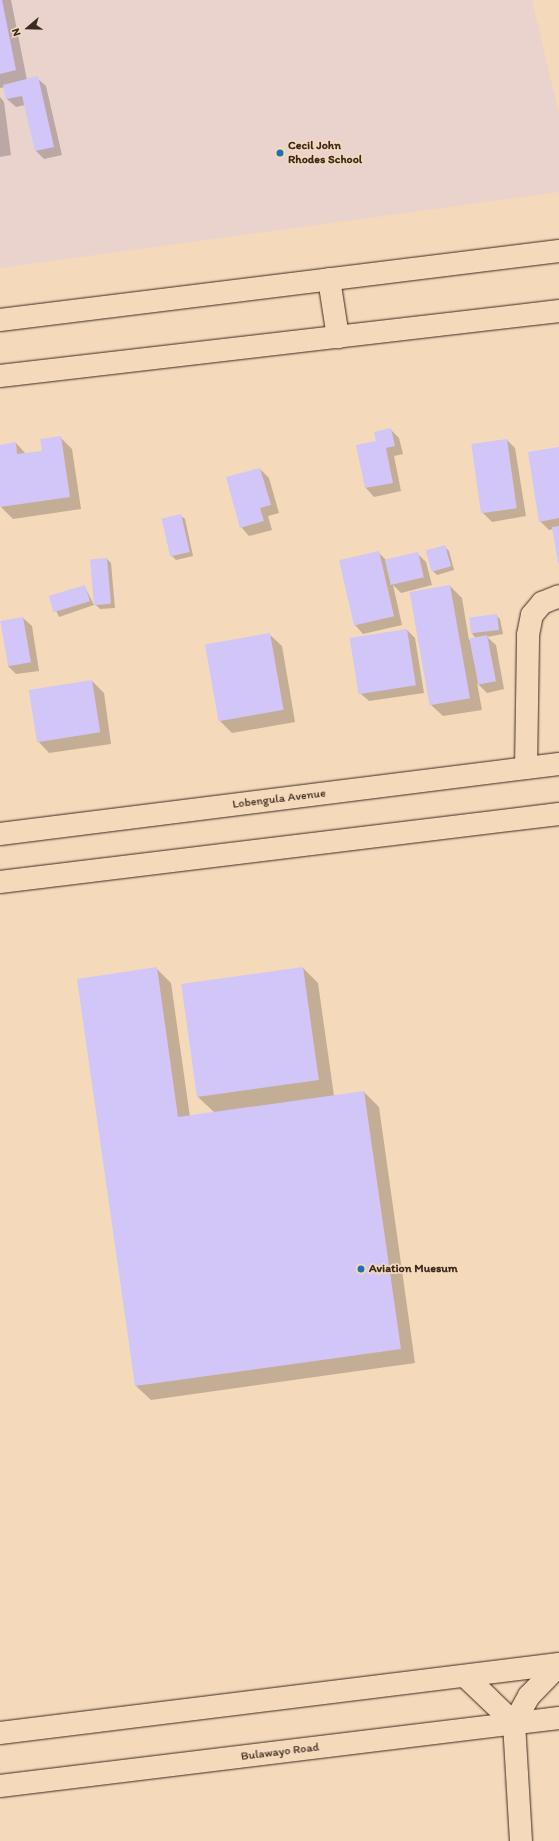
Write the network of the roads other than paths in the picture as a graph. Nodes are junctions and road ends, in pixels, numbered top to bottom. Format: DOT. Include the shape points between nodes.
graph roads {
  1 [pos="559,251"];
  2 [pos="329,279"];
  3 [pos="559,311"];
  4 [pos="0,320"];
  5 [pos="338,337"];
  6 [pos="0,376"];
  7 [pos="559,596"];
  8 [pos="559,764"];
  9 [pos="526,768"];
  10 [pos="559,814"];
  11 [pos="0,834"];
  12 [pos="0,882"];
  13 [pos="559,1665"];
  14 [pos="465,1676"];
  15 [pos="559,1718"];
  16 [pos="514,1723"];
  17 [pos="0,1733"];
  18 [pos="0,1786"];
  19 [pos="521,1841"];
  1 -- 2 [label="main road"];
  2 -- 4 [label="main road"];
  2 -- 5 [label="main road"];
  3 -- 5 [label="main road"];
  5 -- 6 [label="main road"];
  7 -- 9 [label="main road" via="542,603 532,615 528,635"];
  8 -- 9 [label="main road, Lobengula Avenue"];
  9 -- 11 [label="main road, Lobengula Avenue"];
  10 -- 12 [label="main road"];
  13 -- 14 [label="main road"];
  13 -- 16 [label="main road" via="529,1696"];
  14 -- 16 [label="main road"];
  14 -- 17 [label="main road"];
  15 -- 16 [label="main road, Bulawayo Road"];
  16 -- 18 [label="main road, Bulawayo Road"];
  16 -- 19 [label="main road"];
}
